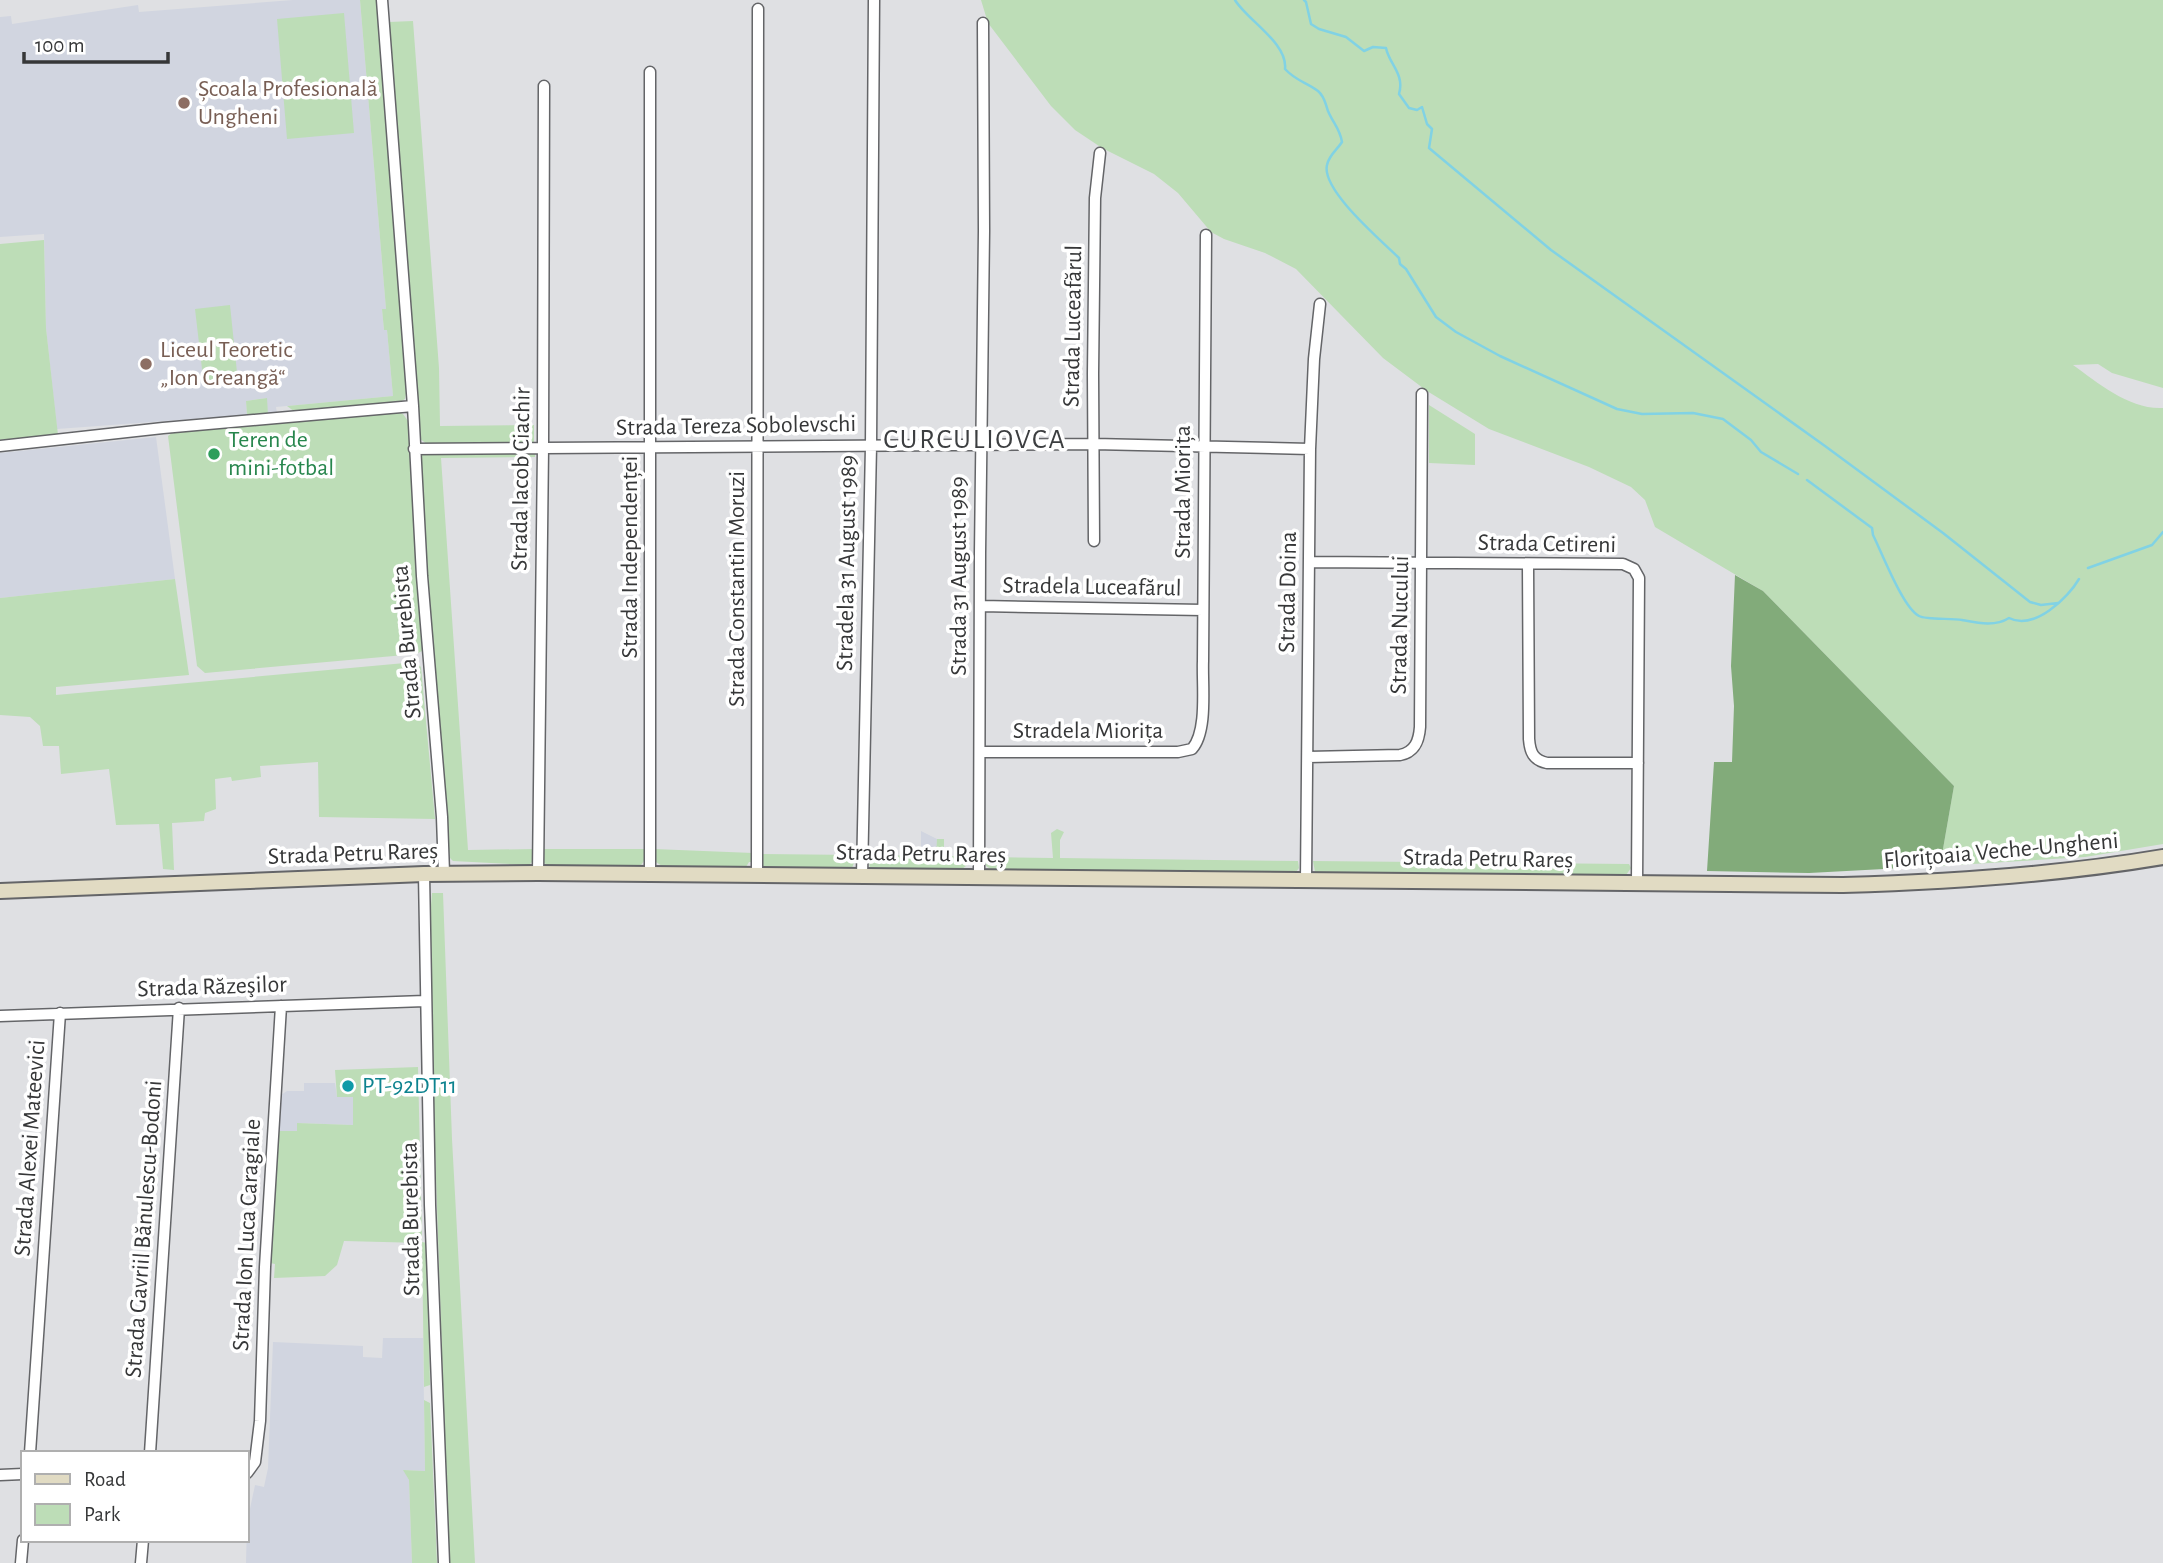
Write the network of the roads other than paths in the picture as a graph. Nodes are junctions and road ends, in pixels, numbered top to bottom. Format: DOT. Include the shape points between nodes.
graph roads {
  1 [pos="382,0"];
  2 [pos="874,0"];
  3 [pos="758,9"];
  4 [pos="983,23"];
  5 [pos="649,72"];
  6 [pos="544,86"];
  7 [pos="1100,153"];
  8 [pos="1206,235"];
  9 [pos="1320,304"];
  10 [pos="1422,394"];
  11 [pos="413,406"];
  12 [pos="1094,444"];
  13 [pos="981,445"];
  14 [pos="0,446"];
  15 [pos="871,446"];
  16 [pos="1204,446"];
  17 [pos="758,447"];
  18 [pos="543,448"];
  19 [pos="651,448"];
  20 [pos="414,449"];
  21 [pos="1310,449"];
  22 [pos="1094,541"];
  23 [pos="1310,562"];
  24 [pos="1422,563"];
  25 [pos="1528,565"];
  26 [pos="981,606"];
  27 [pos="1203,610"];
  28 [pos="1194,747"];
  29 [pos="980,752"];
  30 [pos="1308,757"];
  31 [pos="1637,763"];
  32 [pos="2163,857"];
  33 [pos="444,873"];
  34 [pos="538,873"];
  35 [pos="650,873"];
  36 [pos="424,874"];
  37 [pos="757,875"];
  38 [pos="862,876"];
  39 [pos="979,877"];
  40 [pos="1306,880"];
  41 [pos="1637,883"];
  42 [pos="1843,885"];
  43 [pos="0,891"];
  44 [pos="425,1001"];
  45 [pos="281,1006"];
  46 [pos="180,1008"];
  47 [pos="60,1013"];
  48 [pos="0,1016"];
  49 [pos="30,1451"];
  50 [pos="150,1451"];
  51 [pos="250,1470"];
  52 [pos="21,1474"];
  53 [pos="0,1475"];
  54 [pos="23,1542"];
  55 [pos="143,1542"];
  56 [pos="21,1563"];
  57 [pos="142,1563"];
  58 [pos="444,1563"];
  1 -- 11 [label="street, Strada Burebista"];
  2 -- 15 [label="street, Stradela 31 August 1989"];
  3 -- 17 [label="street, Strada Constantin Moruzi"];
  4 -- 13 [label="street, Strada 31 August 1989"];
  5 -- 19 [label="street, Strada Independenței"];
  6 -- 18 [label="street, Strada Iacob Ciachir"];
  7 -- 12 [label="street, Strada Luceafărul"];
  8 -- 16 [label="street, Strada Miorița"];
  9 -- 21 [label="street, Strada Doina"];
  10 -- 24 [label="street, Strada Nucului"];
  11 -- 14 [label="street"];
  11 -- 20 [label="street, Strada Burebista"];
  12 -- 13 [label="street, Strada Tereza Sobolevschi"];
  12 -- 16 [label="street, Strada Tereza Sobolevschi"];
  12 -- 22 [label="street, Strada Luceafărul"];
  13 -- 15 [label="street, Strada Tereza Sobolevschi"];
  13 -- 26 [label="street, Strada 31 August 1989"];
  15 -- 17 [label="street, Strada Tereza Sobolevschi"];
  15 -- 38 [label="street, Stradela 31 August 1989"];
  16 -- 21 [label="street, Strada Tereza Sobolevschi"];
  16 -- 27 [label="street, Strada Miorița"];
  17 -- 19 [label="street, Strada Tereza Sobolevschi"];
  17 -- 37 [label="street, Strada Constantin Moruzi"];
  18 -- 19 [label="street, Strada Tereza Sobolevschi"];
  18 -- 20 [label="street, Strada Tereza Sobolevschi"];
  18 -- 34 [label="street, Strada Iacob Ciachir"];
  19 -- 35 [label="street, Strada Independenței"];
  20 -- 33 [label="street, Strada Burebista"];
  21 -- 23 [label="street, Strada Doina"];
  23 -- 24 [label="street, Strada Cetireni"];
  23 -- 30 [label="street, Strada Doina"];
  24 -- 25 [label="street, Strada Cetireni"];
  24 -- 30 [label="street, Strada Nucului" via="1416,745 1400,755"];
  25 -- 31 [label="street" via="1532,754 1547,763"];
  25 -- 31 [label="street, Strada Cetireni" via="1623,564 1636,570"];
  26 -- 27 [label="street, Stradela Luceafărul"];
  26 -- 29 [label="street, Strada 31 August 1989"];
  27 -- 28 [label="street, Strada Miorița" via="1202,716"];
  28 -- 29 [label="street, Stradela Miorița" via="1178,752"];
  29 -- 39 [label="street, Strada 31 August 1989"];
  30 -- 40 [label="street, Strada Doina"];
  31 -- 41 [label="street, Strada Cetireni"];
  32 -- 42 [label="main road, Florițoaia Veche-Ungheni" via="2020,876"];
  33 -- 34 [label="main road, Strada Petru Rareș"];
  33 -- 36 [label="main road, Strada Petru Rareș"];
  34 -- 35 [label="main road, Strada Petru Rareș"];
  35 -- 37 [label="main road, Strada Petru Rareș"];
  36 -- 43 [label="main road, Strada Petru Rareș"];
  36 -- 44 [label="street, Strada Burebista"];
  37 -- 38 [label="main road, Strada Petru Rareș"];
  38 -- 39 [label="main road, Strada Petru Rareș"];
  39 -- 40 [label="main road, Strada Petru Rareș"];
  40 -- 41 [label="main road, Strada Petru Rareș"];
  41 -- 42 [label="main road, Strada Petru Rareș"];
  44 -- 45 [label="street, Strada Răzeşilor"];
  44 -- 58 [label="street, Strada Burebista"];
  45 -- 46 [label="street, Strada Răzeşilor"];
  45 -- 51 [label="street, Strada Ion Luca Caragiale" via="260,1421 257,1456"];
  46 -- 47 [label="street, Strada Răzeşilor"];
  46 -- 50 [label="street, Strada Gavriil Bănulescu-Bodoni"];
  47 -- 48 [label="street, Strada Răzeşilor"];
  47 -- 49 [label="street, Strada Alexei Mateevici"];
  52 -- 53 [label="street"];
  54 -- 56 [label="street"];
  55 -- 57 [label="street"];
}
